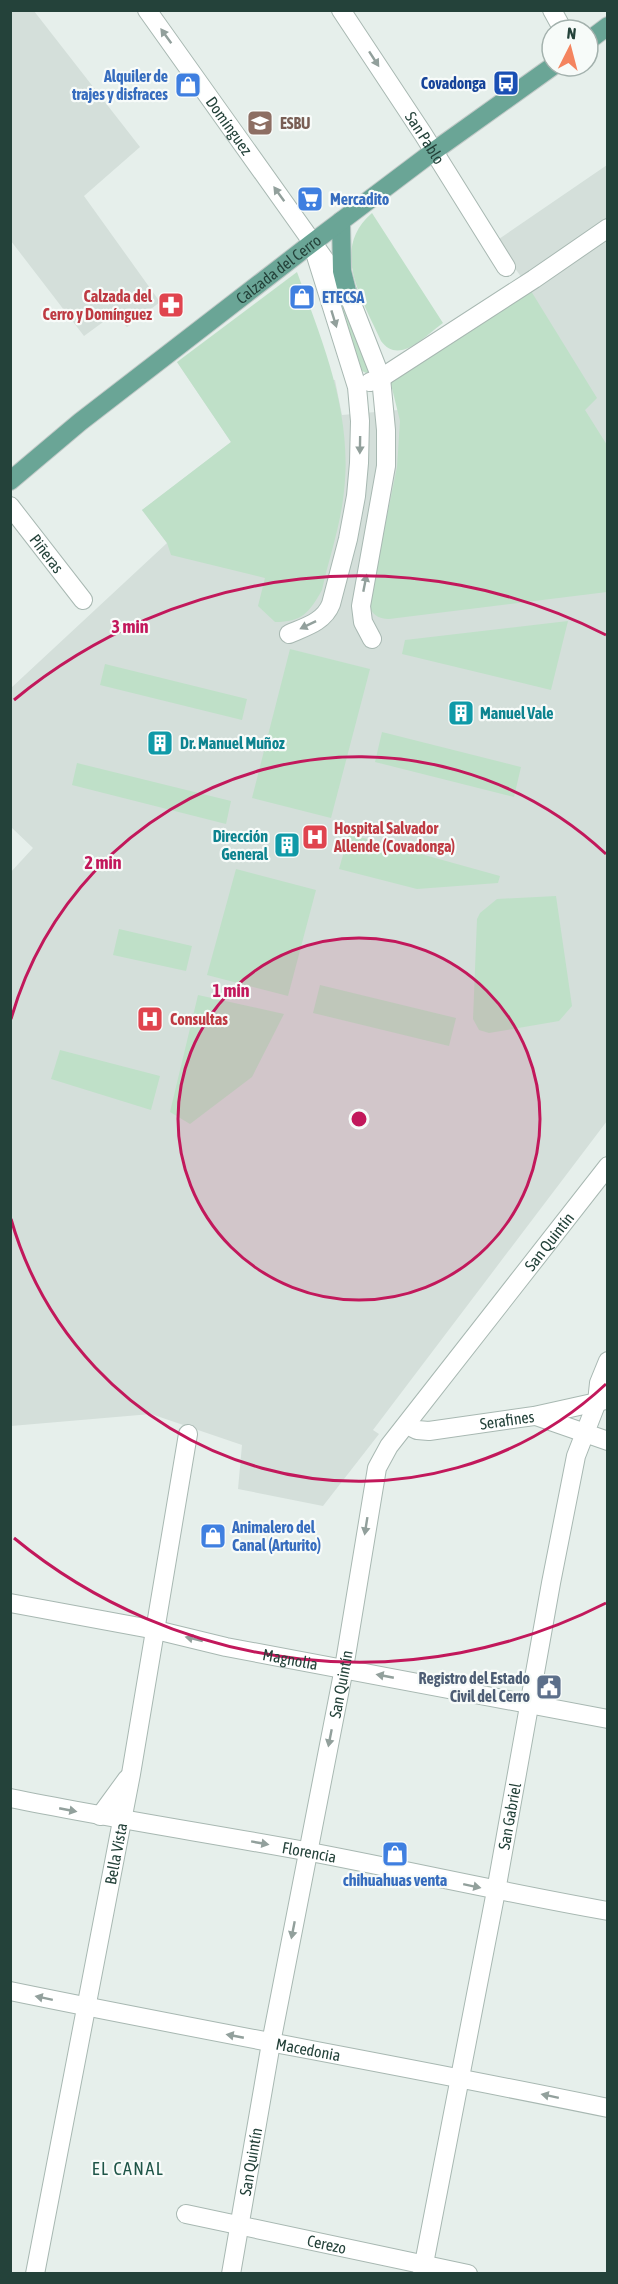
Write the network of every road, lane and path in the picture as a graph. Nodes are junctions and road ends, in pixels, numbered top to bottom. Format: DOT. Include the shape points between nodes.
graph roads {
  1 [pos="147,10"];
  2 [pos="342,10"];
  3 [pos="540,75"];
  4 [pos="434,151"];
  5 [pos="340,221"];
  6 [pos="608,228"];
  7 [pos="312,243"];
  8 [pos="506,267"];
  9 [pos="347,291"];
  10 [pos="381,378"];
  11 [pos="357,387"];
  12 [pos="10,481"];
  13 [pos="10,506"];
  14 [pos="83,600"];
  15 [pos="289,634"];
  16 [pos="372,639"];
  17 [pos="608,1166"];
  18 [pos="608,1361"];
  19 [pos="602,1401"];
  20 [pos="534,1416"];
  21 [pos="407,1425"];
  22 [pos="586,1433"];
  23 [pos="188,1434"];
  24 [pos="608,1441"];
  25 [pos="10,1603"];
  26 [pos="156,1630"];
  27 [pos="344,1668"];
  28 [pos="530,1705"];
  29 [pos="608,1719"];
  30 [pos="131,1774"];
  31 [pos="10,1798"];
  32 [pos="100,1816"];
  33 [pos="122,1819"];
  34 [pos="308,1852"];
  35 [pos="496,1891"];
  36 [pos="608,1911"];
  37 [pos="10,1991"];
  38 [pos="87,2007"];
  39 [pos="271,2043"];
  40 [pos="459,2077"];
  41 [pos="608,2108"];
  42 [pos="186,2214"];
  43 [pos="239,2226"];
  44 [pos="423,2269"];
  45 [pos="35,2274"];
  46 [pos="231,2274"];
  47 [pos="468,2274"];
  7 -- 1 [label="street, Domínguez, one-way"];
  2 -- 4 [label="street, San Pablo, one-way"];
  3 -- 4 [label="main road, Calzada del Cerro"];
  4 -- 5 [label="main road, Calzada del Cerro"];
  4 -- 8 [label="street, San Pablo"];
  5 -- 7 [label="main road, Calzada del Cerro"];
  5 -- 9 [label="main road"];
  6 -- 10 [label="street"];
  7 -- 9 [label="street, Domínguez"];
  7 -- 11 [label="street, Domínguez, one-way"];
  7 -- 12 [label="main road, Calzada del Cerro" via="80,422"];
  9 -- 10 [label="street, Domínguez"];
  10 -- 11 [label="street"];
  16 -- 10 [label="street, Domínguez, one-way" via="363,622 361,606 386,466"];
  11 -- 15 [label="street, Domínguez, one-way" via="360,463 348,538 331,604 321,618"];
  13 -- 14 [label="street, Piñeras"];
  17 -- 21 [label="street, San Quintín"];
  18 -- 19 [label="street, San Gabriel" via="599,1383"];
  19 -- 20 [label="street, Serafines"];
  19 -- 22 [label="street, San Gabriel"];
  20 -- 21 [label="street, Serafines" via="429,1431"];
  20 -- 22 [label="street"];
  21 -- 27 [label="street, San Quintín, one-way" via="377,1468"];
  22 -- 24 [label="street"];
  22 -- 28 [label="street, San Gabriel" via="576,1456"];
  23 -- 26 [label="street, Bella Vista"];
  25 -- 26 [label="street, Magnolia"];
  27 -- 26 [label="street, Magnolia, one-way"];
  26 -- 30 [label="street, Bella Vista"];
  28 -- 27 [label="street, Magnolia, one-way"];
  27 -- 34 [label="street, San Quintín, one-way"];
  28 -- 29 [label="street, Magnolia"];
  28 -- 35 [label="street, San Gabriel"];
  30 -- 32 [label="street"];
  30 -- 33 [label="street, Bella Vista"];
  31 -- 32 [label="street, Florencia, one-way"];
  32 -- 33 [label="street, Florencia"];
  33 -- 34 [label="street, Florencia, one-way"];
  33 -- 38 [label="street, Bella Vista"];
  34 -- 35 [label="street, Florencia, one-way"];
  34 -- 39 [label="street, San Quintín, one-way"];
  35 -- 36 [label="street, Florencia"];
  35 -- 40 [label="street, San Gabriel"];
  38 -- 37 [label="street, Macedonia, one-way"];
  39 -- 38 [label="street, Macedonia, one-way"];
  38 -- 45 [label="street, Bella Vista"];
  39 -- 40 [label="street, Macedonia"];
  39 -- 43 [label="street, San Quintín"];
  41 -- 40 [label="street, Macedonia, one-way"];
  40 -- 44 [label="street, San Gabriel"];
  42 -- 43 [label="street, Cerezo"];
  43 -- 44 [label="street, Cerezo"];
  43 -- 46 [label="street, San Quintín"];
  44 -- 47 [label="street, Cerezo"];
}
